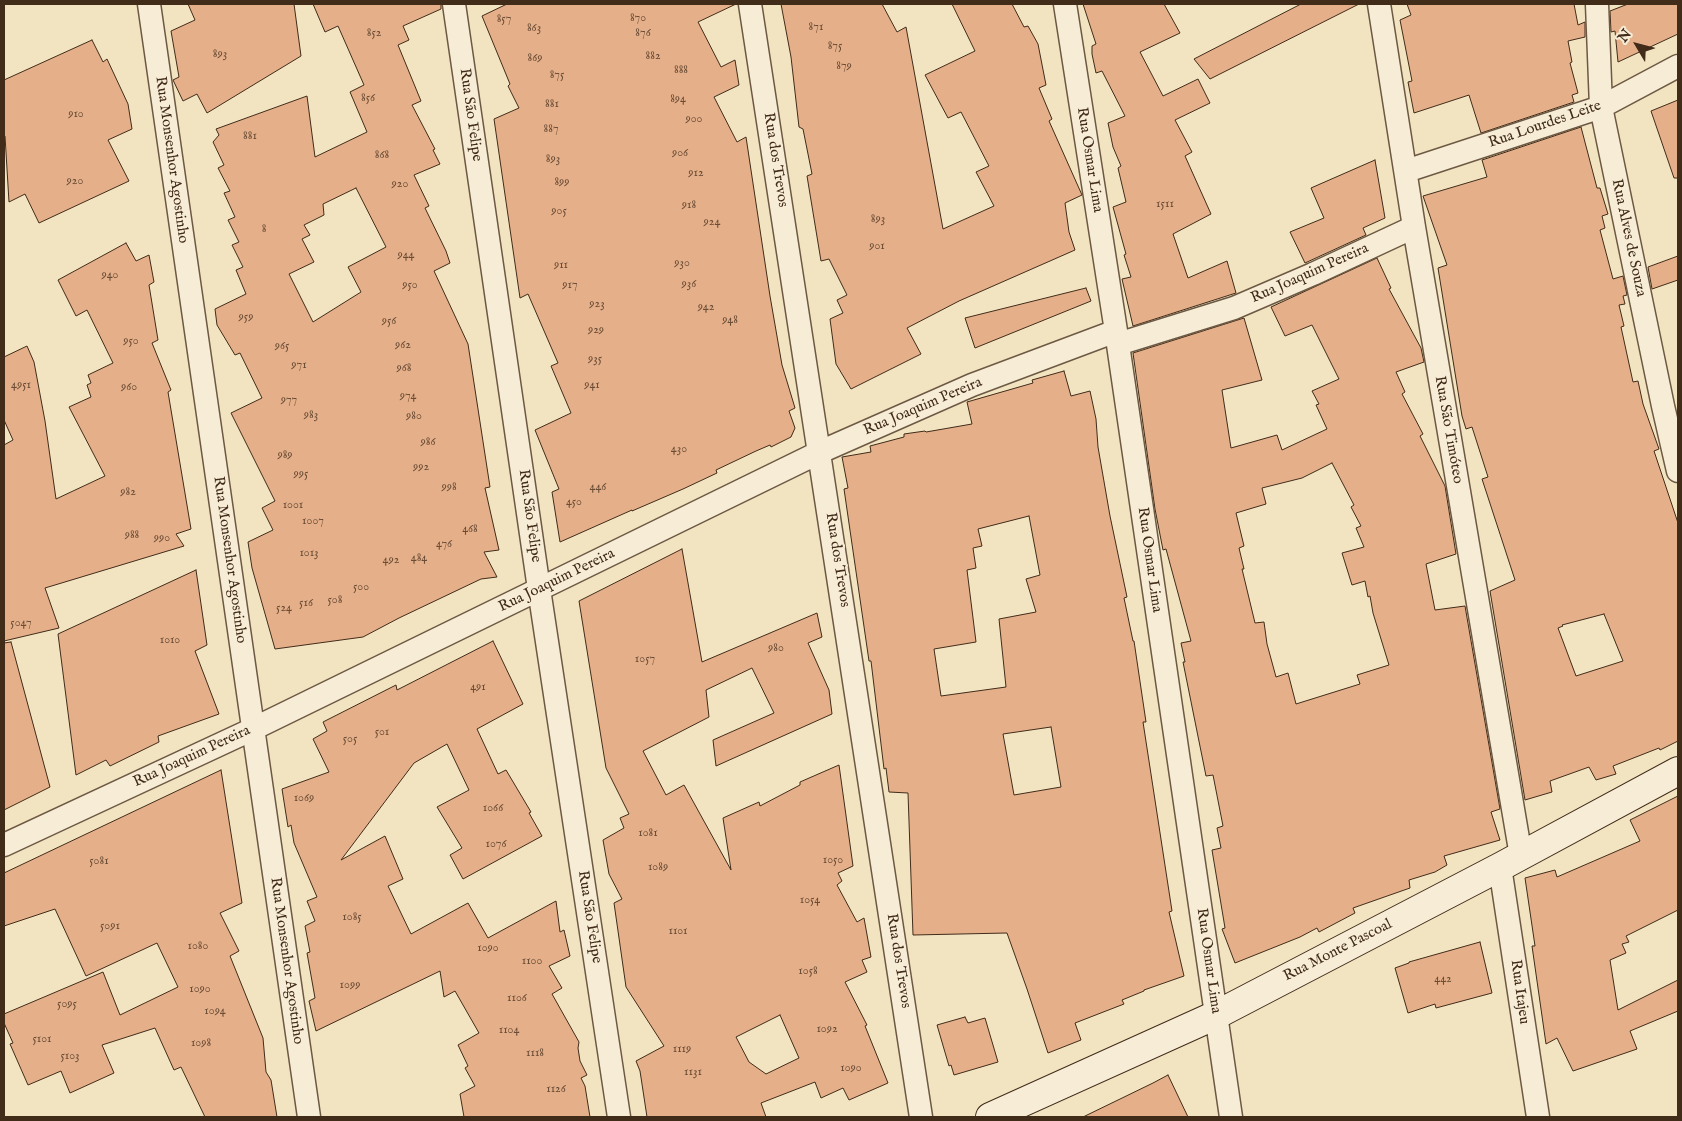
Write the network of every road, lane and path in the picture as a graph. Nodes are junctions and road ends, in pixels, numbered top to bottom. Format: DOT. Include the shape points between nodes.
graph roads {
  1 [pos="149,4"];
  2 [pos="454,4"];
  3 [pos="750,4"];
  4 [pos="1065,4"];
  5 [pos="1379,4"];
  6 [pos="1597,4"];
  7 [pos="1678,66"];
  8 [pos="1601,107"];
  9 [pos="1406,171"];
  10 [pos="1414,226"];
  11 [pos="1117,337"];
  12 [pos="1670,402"];
  13 [pos="820,452"];
  14 [pos="1678,470"];
  15 [pos="540,589"];
  16 [pos="253,729"];
  17 [pos="1678,771"];
  18 [pos="4,845"];
  19 [pos="1510,861"];
  20 [pos="1216,1015"];
  21 [pos="309,1117"];
  22 [pos="619,1117"];
  23 [pos="922,1117"];
  24 [pos="990,1117"];
  25 [pos="1230,1117"];
  26 [pos="1538,1117"];
  1 -- 16 [label="street, Rua Monsenhor Agostinho"];
  2 -- 15 [label="street, Rua São Felipe"];
  3 -- 13 [label="street, Rua dos Trevos"];
  4 -- 11 [label="street, Rua Osmar Lima"];
  5 -- 9 [label="street, Rua São Timóteo"];
  6 -- 8 [label="street, Rua Alves de Souza"];
  7 -- 8 [label="street, Rua Lourdes Leite"];
  8 -- 9 [label="street, Rua Lourdes Leite"];
  8 -- 12 [label="street, Rua Alves de Souza"];
  9 -- 10 [label="street, Rua São Timóteo"];
  10 -- 11 [label="street, Rua Joaquim Pereira" via="1234,308"];
  10 -- 19 [label="street, Rua São Timóteo"];
  11 -- 13 [label="street, Rua Joaquim Pereira" via="972,385"];
  11 -- 20 [label="street, Rua Osmar Lima"];
  12 -- 14 [label="street, Rua Alves de Souza"];
  13 -- 15 [label="street, Rua Joaquim Pereira"];
  13 -- 23 [label="street, Rua dos Trevos"];
  15 -- 16 [label="street, Rua Joaquim Pereira"];
  15 -- 22 [label="street, Rua São Felipe"];
  16 -- 18 [label="street, Rua Joaquim Pereira"];
  16 -- 21 [label="street, Rua Monsenhor Agostinho"];
  17 -- 19 [label="street, Rua Monte Pascoal"];
  19 -- 20 [label="street, Rua Monte Pascoal"];
  19 -- 26 [label="street, Rua Itajeu"];
  20 -- 24 [label="street, Rua Monte Pascoal"];
  20 -- 25 [label="street, Rua Osmar Lima"];
}
